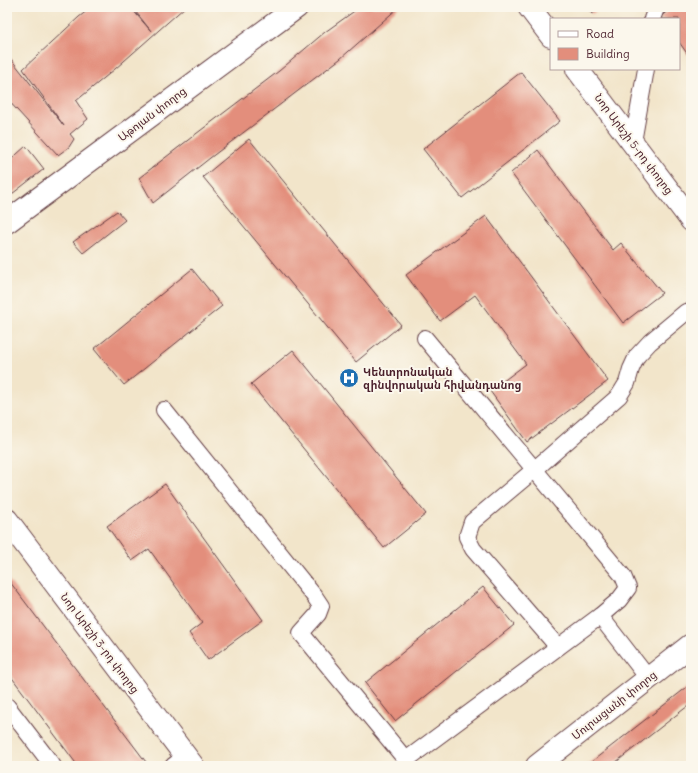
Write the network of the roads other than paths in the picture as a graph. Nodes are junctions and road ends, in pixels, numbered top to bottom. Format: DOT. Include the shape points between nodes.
graph roads {
  1 [pos="297,7"];
  2 [pos="529,7"];
  3 [pos="657,7"];
  4 [pos="652,18"];
  5 [pos="550,35"];
  6 [pos="578,70"];
  7 [pos="646,70"];
  8 [pos="633,142"];
  9 [pos="691,220"];
  10 [pos="7,222"];
  11 [pos="686,312"];
  12 [pos="425,338"];
  13 [pos="164,410"];
  14 [pos="534,470"];
  15 [pos="8,522"];
  16 [pos="600,616"];
  17 [pos="691,645"];
  18 [pos="558,647"];
  19 [pos="648,678"];
  20 [pos="7,706"];
  21 [pos="184,763"];
  22 [pos="53,766"];
  23 [pos="536,766"];
  1 -- 10 [label="street, Աթոյան փողոց"];
  2 -- 5 [label="street"];
  3 -- 4 [label="lane"];
  6 -- 8 [label="street, Նոր Արեշի 5-րդ փողոց"];
  7 -- 8 [label="lane"];
  8 -- 9 [label="street, Նոր Արեշի 5-րդ փողոց"];
  11 -- 14 [label="lane" via="637,356 619,396"];
  12 -- 14 [label="lane"];
  13 -- 18 [label="lane" via="315,597 321,606 318,614 301,633 406,760"];
  14 -- 16 [label="lane" via="622,576 628,588 619,600"];
  14 -- 18 [label="lane" via="472,522 467,537 473,549"];
  15 -- 21 [label="street, Նոր Արեշի 3-րդ փողոց"];
  16 -- 18 [label="lane"];
  16 -- 19 [label="lane"];
  17 -- 19 [label="street, Մուրացանի փողոց"];
  19 -- 23 [label="street, Մուրացանի փողոց"];
  20 -- 22 [label="lane"];
}
